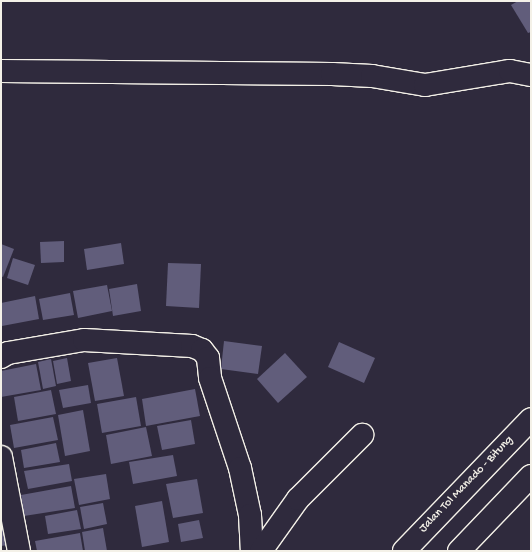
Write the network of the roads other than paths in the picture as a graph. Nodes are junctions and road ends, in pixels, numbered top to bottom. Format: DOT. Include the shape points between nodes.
graph roads {
  1 [pos="1,71"];
  2 [pos="531,76"];
  3 [pos="1,357"];
  4 [pos="531,419"];
  5 [pos="362,435"];
  6 [pos="1,457"];
  7 [pos="531,476"];
  8 [pos="19,551"];
  9 [pos="252,551"];
  10 [pos="260,551"];
  11 [pos="404,551"];
  12 [pos="459,551"];
  1 -- 2 [label="main road" via="332,74 372,76 425,85 510,71"];
  3 -- 9 [label="main road" via="8,353 84,340 192,346 202,350 208,358 210,378 240,468 250,515"];
  4 -- 11 [label="main road, Jalan Tol Manado - Bitung"];
  5 -- 10 [label="main road" via="298,499"];
  6 -- 8 [label="main road"];
  7 -- 12 [label="main road"];
}
